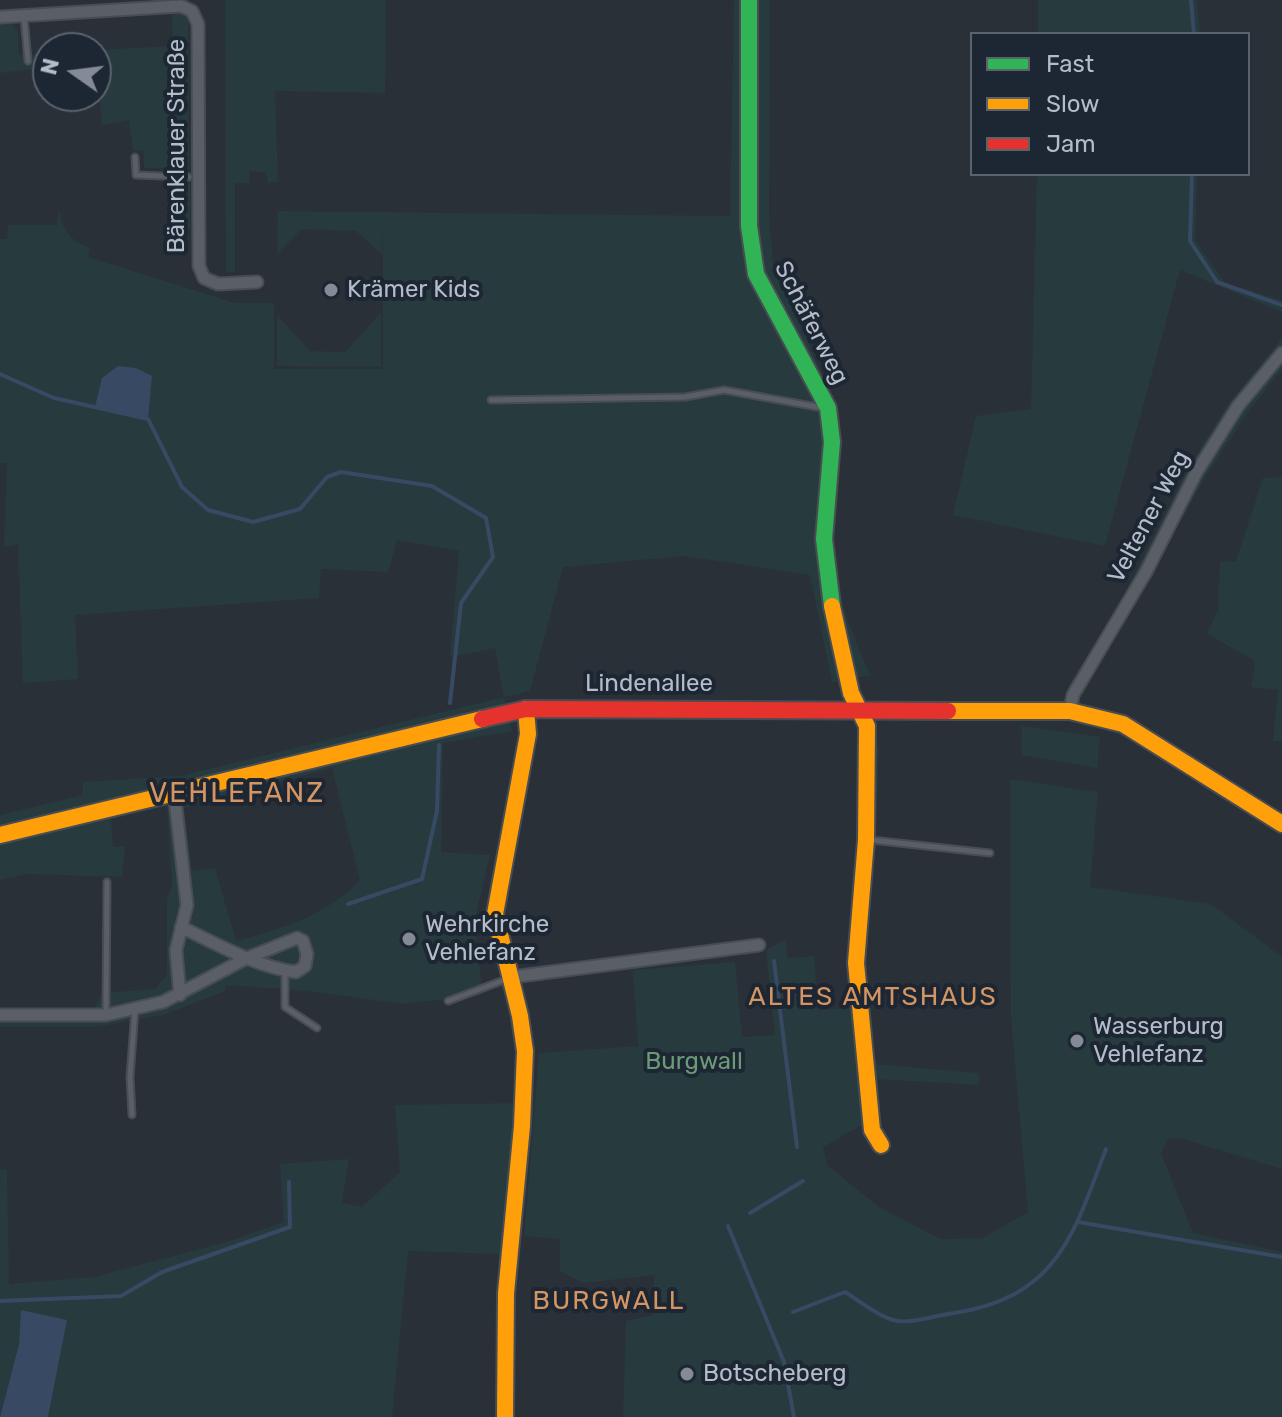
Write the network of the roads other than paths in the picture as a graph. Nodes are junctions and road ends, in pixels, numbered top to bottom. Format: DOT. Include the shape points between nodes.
graph roads {
  1 [pos="749,0"];
  2 [pos="24,16"];
  3 [pos="0,17"];
  4 [pos="28,61"];
  5 [pos="135,157"];
  6 [pos="189,177"];
  7 [pos="257,282"];
  8 [pos="1282,353"];
  9 [pos="491,400"];
  10 [pos="828,408"];
  11 [pos="526,709"];
  12 [pos="859,709"];
  13 [pos="1070,711"];
  14 [pos="174,791"];
  15 [pos="1282,824"];
  16 [pos="0,835"];
  17 [pos="866,840"];
  18 [pos="990,853"];
  19 [pos="107,882"];
  20 [pos="181,927"];
  21 [pos="759,945"];
  22 [pos="247,958"];
  23 [pos="285,971"];
  24 [pos="512,977"];
  25 [pos="180,995"];
  26 [pos="448,1001"];
  27 [pos="135,1009"];
  28 [pos="0,1015"];
  29 [pos="106,1015"];
  30 [pos="317,1028"];
  31 [pos="132,1115"];
  32 [pos="881,1145"];
  33 [pos="505,1417"];
  1 -- 10 [label="street, Schäferweg" via="749,226 756,274"];
  2 -- 3 [label="street, Bärenklauer Straße"];
  2 -- 4 [label="lane"];
  2 -- 7 [label="street, Bärenklauer Straße" via="181,6 192,11 198,24 199,266 204,278 218,284"];
  5 -- 6 [label="lane" via="136,175"];
  8 -- 13 [label="street, Veltener Weg" via="1238,406 1196,473 1146,572 1073,695"];
  9 -- 10 [label="lane" via="685,397 724,390"];
  10 -- 12 [label="street, Schäferweg" via="832,442 824,539 827,581"];
  11 -- 12 [label="street, Lindenallee"];
  11 -- 14 [label="street, Lindenallee"];
  11 -- 24 [label="street" via="528,734 495,914 497,942"];
  12 -- 13 [label="street, Lindenallee"];
  12 -- 17 [label="street, Schäferweg" via="867,726"];
  13 -- 15 [label="street, Lindenallee" via="1123,724"];
  14 -- 16 [label="street, Lindenallee"];
  14 -- 20 [label="street" via="187,905"];
  17 -- 18 [label="lane"];
  17 -- 32 [label="street, Schäferweg" via="856,963 872,1130"];
  19 -- 29 [label="lane"];
  20 -- 22 [label="street"];
  20 -- 25 [label="street" via="176,950"];
  21 -- 24 [label="street"];
  22 -- 23 [label="street"];
  22 -- 23 [label="street" via="297,938 307,954 305,966"];
  22 -- 25 [label="street"];
  23 -- 30 [label="lane" via="285,1007"];
  24 -- 26 [label="lane"];
  24 -- 33 [label="street" via="525,1049 509,1256"];
  25 -- 27 [label="street"];
  27 -- 29 [label="street"];
  27 -- 31 [label="lane"];
  28 -- 29 [label="street"];
}
